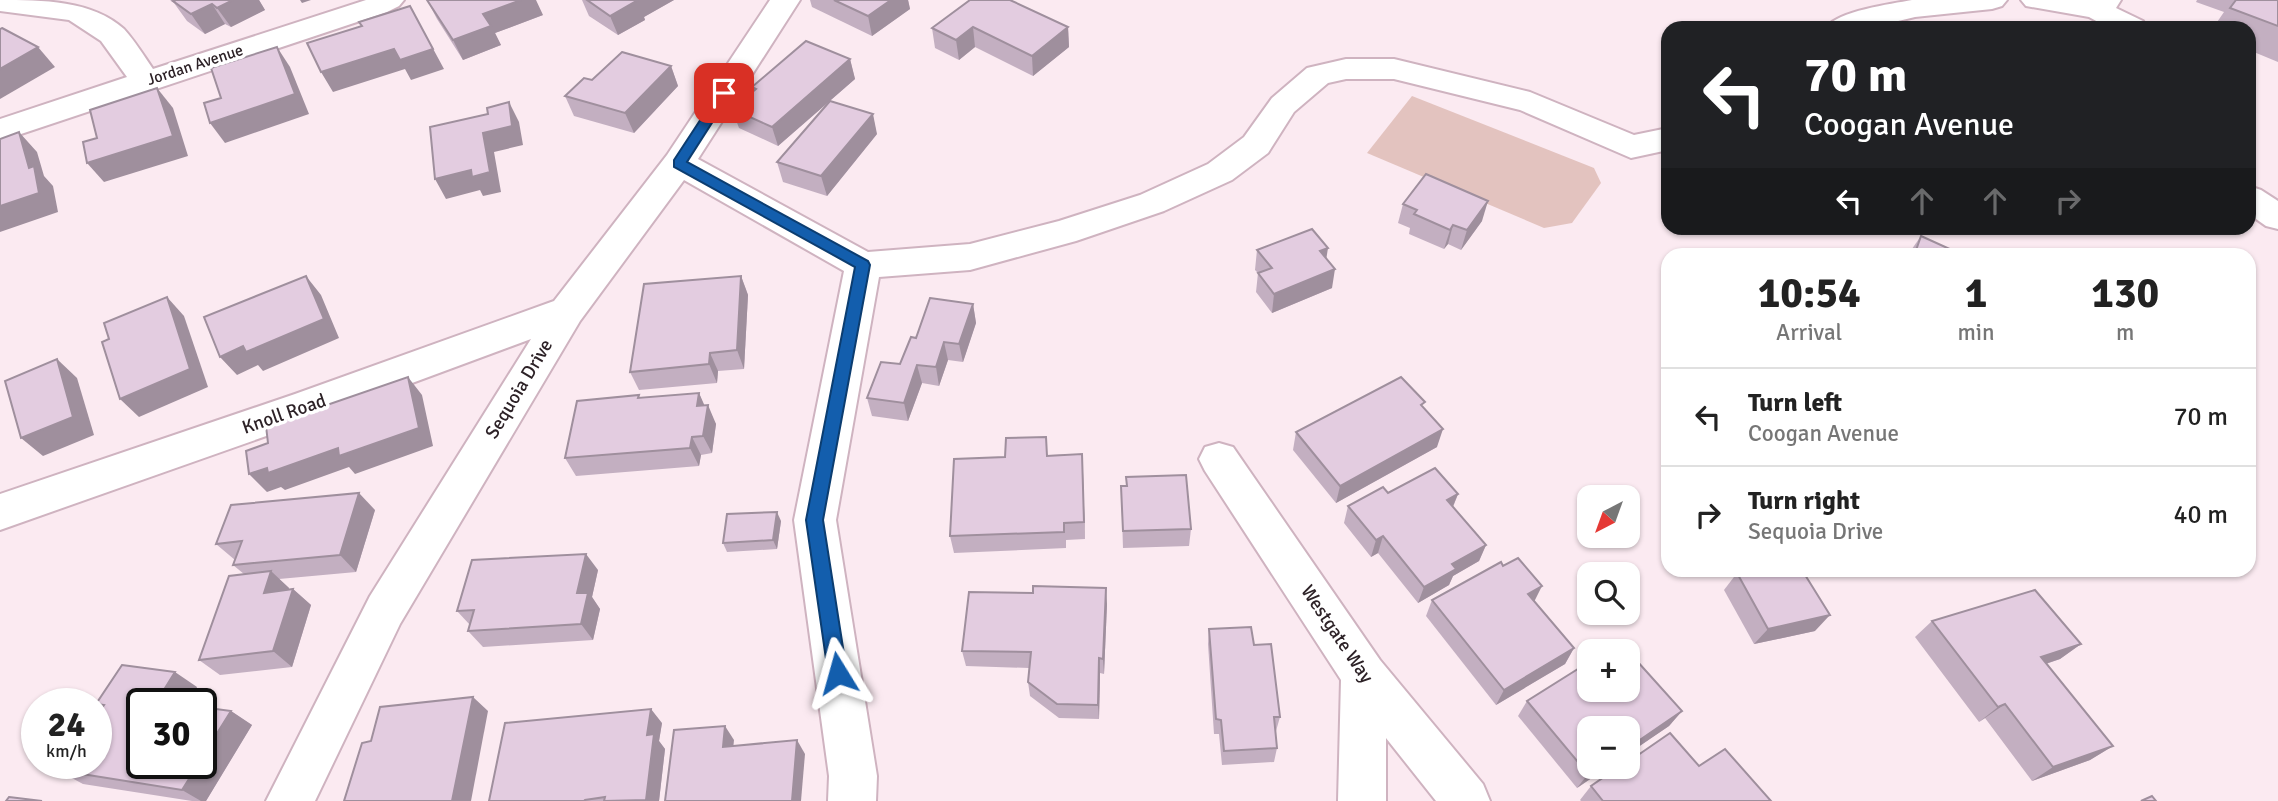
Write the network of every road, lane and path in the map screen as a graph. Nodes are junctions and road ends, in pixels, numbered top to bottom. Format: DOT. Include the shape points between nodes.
graph roads {
  1 [pos="389,0"];
  2 [pos="785,0"];
  3 [pos="1992,0"];
  4 [pos="2036,0"];
  5 [pos="0,2"];
  6 [pos="2102,6"];
  7 [pos="1859,21"];
  8 [pos="2122,21"];
  9 [pos="146,81"];
  10 [pos="0,130"];
  11 [pos="1661,140"];
  12 [pos="679,163"];
  13 [pos="2256,203"];
  14 [pos="2278,218"];
  15 [pos="863,265"];
  16 [pos="567,311"];
  17 [pos="1219,459"];
  18 [pos="0,512"];
  19 [pos="1364,675"];
  20 [pos="290,801"];
  21 [pos="852,801"];
  22 [pos="1362,801"];
  23 [pos="1466,801"];
  1 -- 9 [label="street, Jordan Avenue"];
  2 -- 12 [label="street, Sequoia Drive"];
  3 -- 7 [label="street"];
  4 -- 6 [label="street"];
  5 -- 9 [label="street" via="77,12 112,34"];
  6 -- 8 [label="street"];
  9 -- 10 [label="street, Jordan Avenue"];
  11 -- 15 [label="street" via="1631,147 1530,102 1394,69 1346,69 1318,75 1283,105 1256,145 1220,172 1152,203 970,257"];
  12 -- 15 [label="street"];
  12 -- 16 [label="street, Sequoia Drive"];
  13 -- 14 [label="street"];
  15 -- 21 [label="street" via="815,520 853,776"];
  16 -- 18 [label="street, Knoll Road"];
  16 -- 20 [label="street, Sequoia Drive" via="385,610"];
  17 -- 19 [label="street, Westgate Way"];
  19 -- 22 [label="street"];
  19 -- 23 [label="street, Westgate Way"];
}
